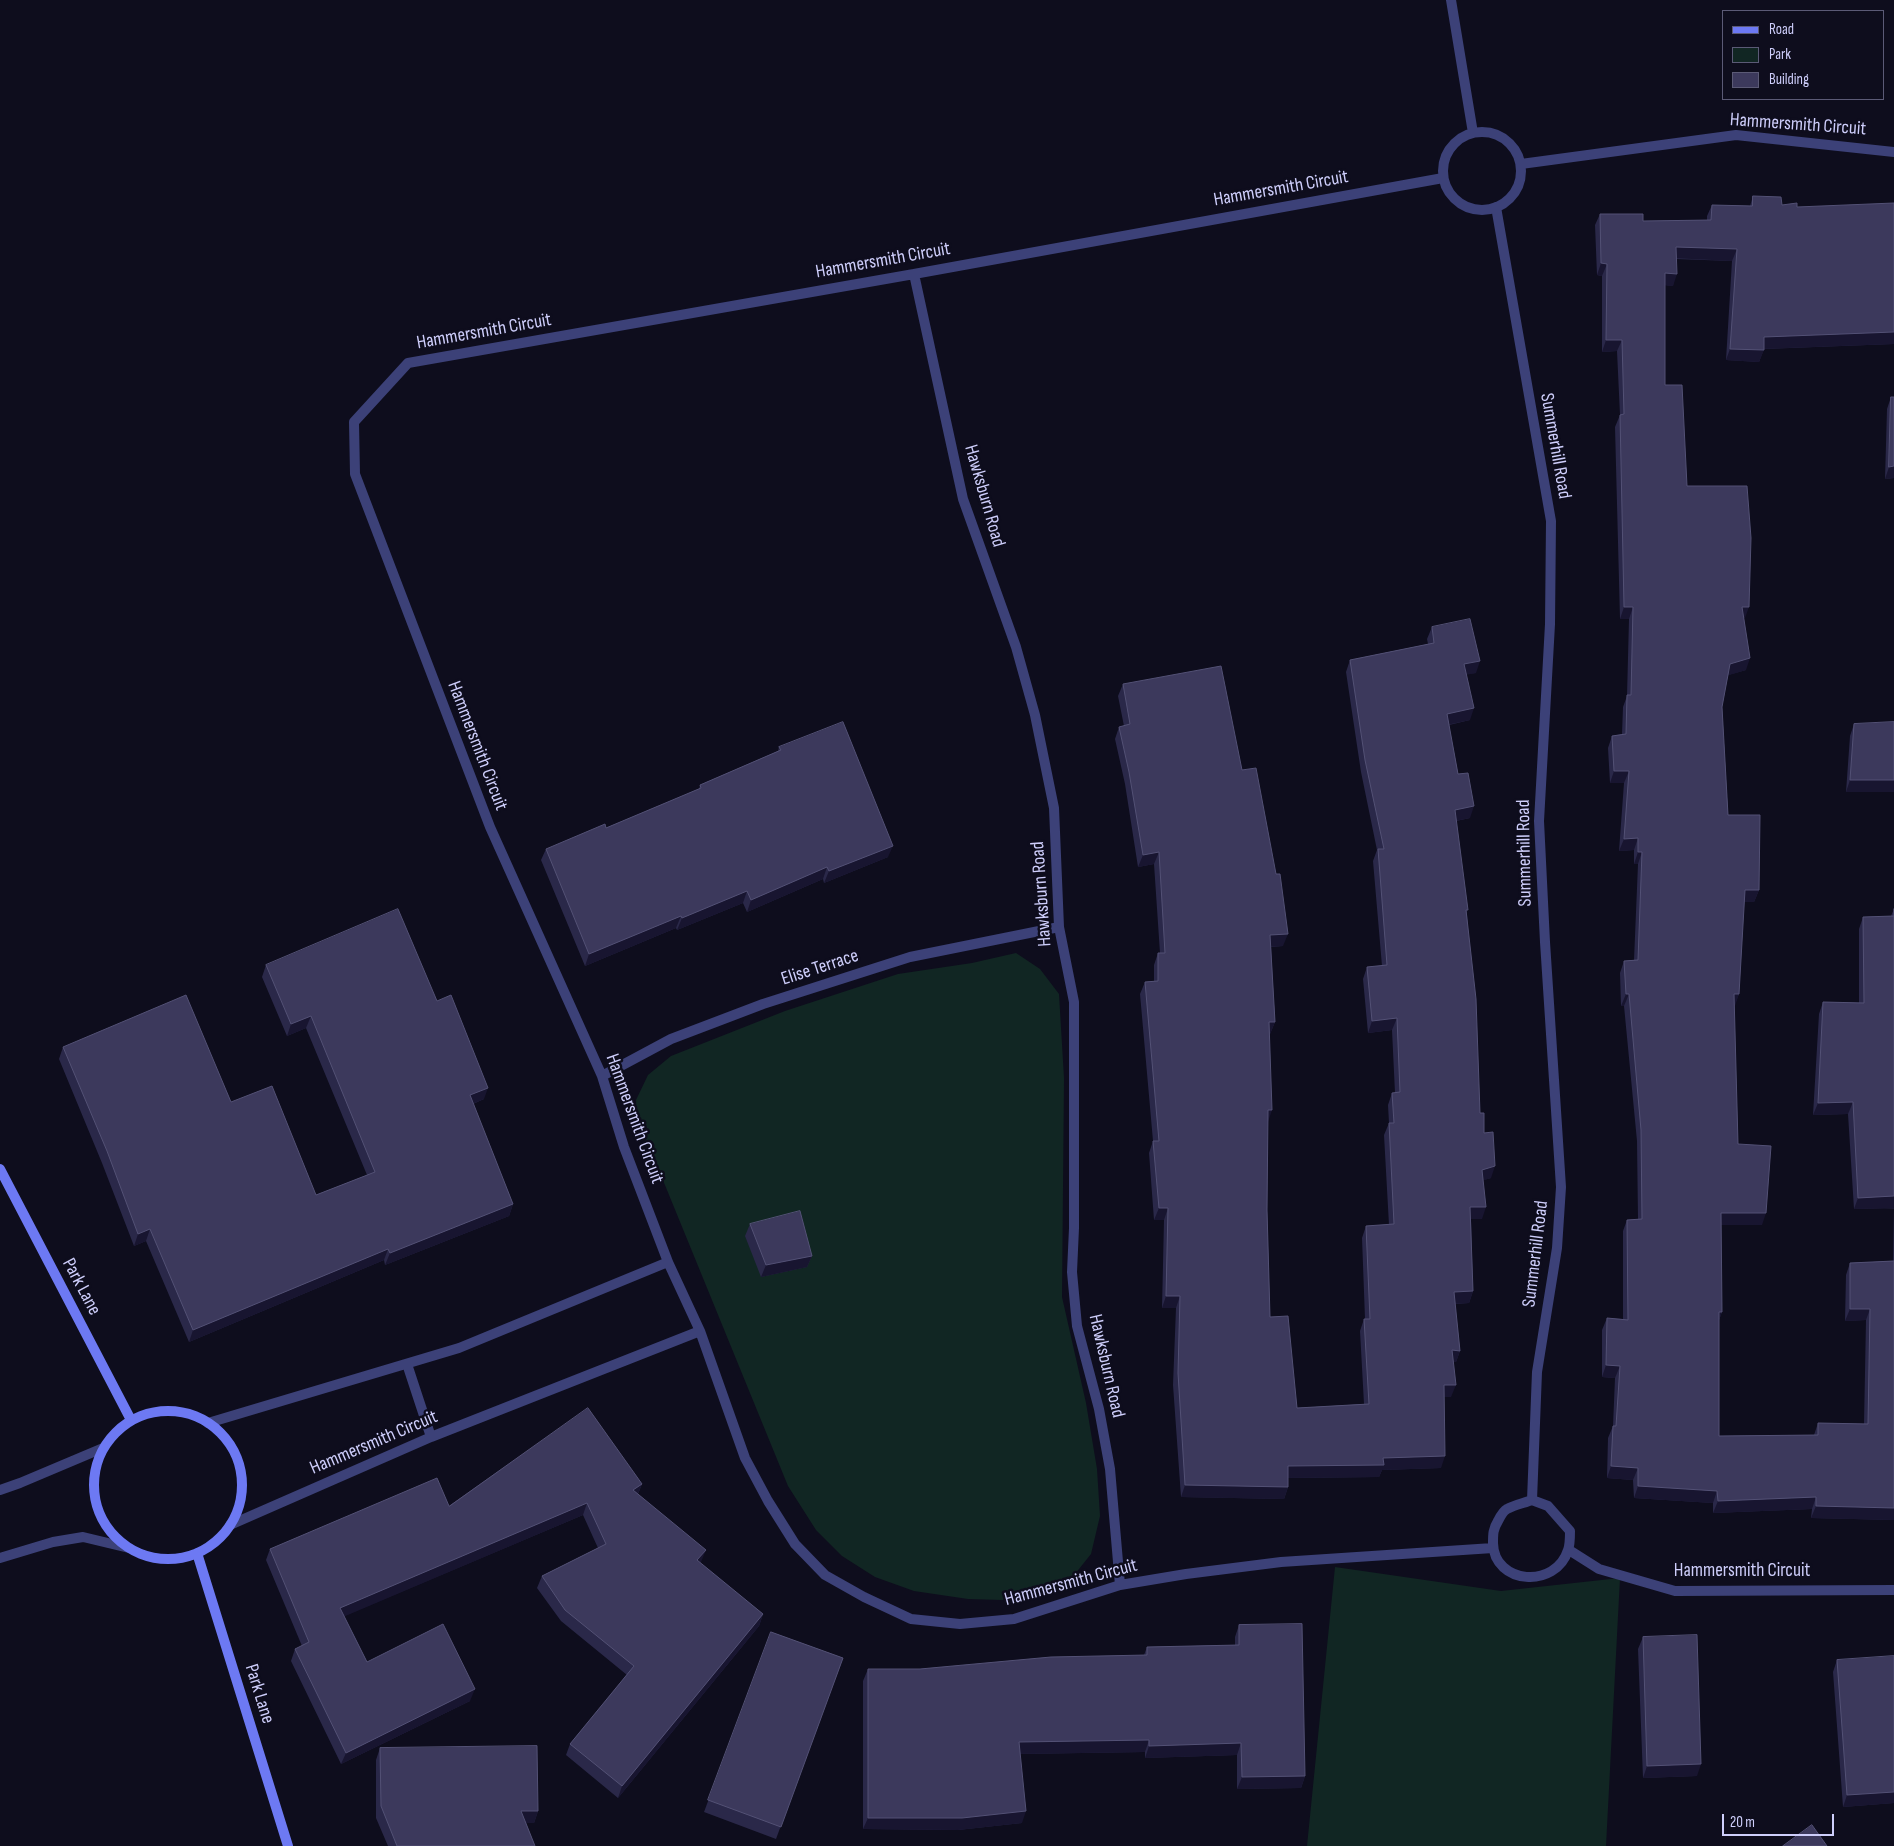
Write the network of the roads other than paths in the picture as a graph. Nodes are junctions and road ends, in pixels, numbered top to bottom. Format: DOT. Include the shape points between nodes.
graph roads {
  1 [pos="1451,0"];
  2 [pos="1473,133"];
  3 [pos="1894,152"];
  4 [pos="1521,164"];
  5 [pos="1443,178"];
  6 [pos="1496,208"];
  7 [pos="914,274"];
  8 [pos="1059,927"];
  9 [pos="602,1076"];
  10 [pos="0,1170"];
  11 [pos="668,1262"];
  12 [pos="700,1331"];
  13 [pos="407,1364"];
  14 [pos="131,1420"];
  15 [pos="208,1422"];
  16 [pos="432,1437"];
  17 [pos="103,1448"];
  18 [pos="0,1490"];
  19 [pos="1532,1500"];
  20 [pos="230,1525"];
  21 [pos="129,1548"];
  22 [pos="1493,1548"];
  23 [pos="1568,1550"];
  24 [pos="197,1553"];
  25 [pos="0,1558"];
  26 [pos="1120,1585"];
  27 [pos="1894,1590"];
  28 [pos="288,1846"];
  1 -- 2 [label="street"];
  2 -- 4 [label="street" via="1500,136 1514,148"];
  2 -- 5 [label="street" via="1458,140 1447,153"];
  3 -- 4 [label="street, Hammersmith Circuit" via="1736,135"];
  4 -- 6 [label="street" via="1518,188 1508,201"];
  5 -- 6 [label="street" via="1449,193 1462,205 1477,210"];
  5 -- 7 [label="street, Hammersmith Circuit"];
  6 -- 19 [label="street, Summerhill Road" via="1550,521 1550,624 1539,821 1561,1187 1557,1248 1537,1372"];
  7 -- 8 [label="street, Hawksburn Road" via="963,499 1016,647 1035,715 1054,808"];
  7 -- 9 [label="street, Hammersmith Circuit" via="408,363 354,422 354,474 490,827"];
  8 -- 9 [label="street, Elise Terrace" via="910,957 762,1004 671,1040"];
  8 -- 26 [label="street, Hawksburn Road" via="1074,1002 1072,1272 1076,1326 1099,1409 1110,1469"];
  9 -- 11 [label="street, Hammersmith Circuit" via="624,1147"];
  10 -- 14 [label="street, Park Lane"];
  11 -- 12 [label="street, Hammersmith Circuit"];
  11 -- 13 [label="street" via="459,1348"];
  12 -- 16 [label="street, Hammersmith Circuit"];
  12 -- 26 [label="street, Hammersmith Circuit" via="746,1458 796,1544 825,1575 864,1598 911,1618 960,1624 1014,1619"];
  13 -- 15 [label="street"];
  13 -- 16 [label="street"];
  14 -- 15 [label="street" via="156,1411 181,1412"];
  14 -- 17 [label="street"];
  15 -- 20 [label="street" via="228,1440 240,1466 242,1492"];
  16 -- 20 [label="street, Hammersmith Circuit"];
  17 -- 18 [label="street"];
  17 -- 21 [label="street" via="94,1484 98,1510 110,1532"];
  19 -- 22 [label="street" via="1505,1510 1493,1530"];
  19 -- 23 [label="street" via="1548,1506 1570,1531"];
  20 -- 24 [label="street" via="213,1544"];
  21 -- 24 [label="street" via="153,1557 172,1559"];
  21 -- 25 [label="street" via="83,1537 53,1542"];
  22 -- 23 [label="street" via="1500,1566 1514,1575 1532,1578 1549,1574 1560,1566"];
  22 -- 26 [label="street, Hammersmith Circuit" via="1281,1562"];
  23 -- 27 [label="street, Hammersmith Circuit" via="1599,1569 1675,1591"];
  24 -- 28 [label="street, Park Lane"];
}
